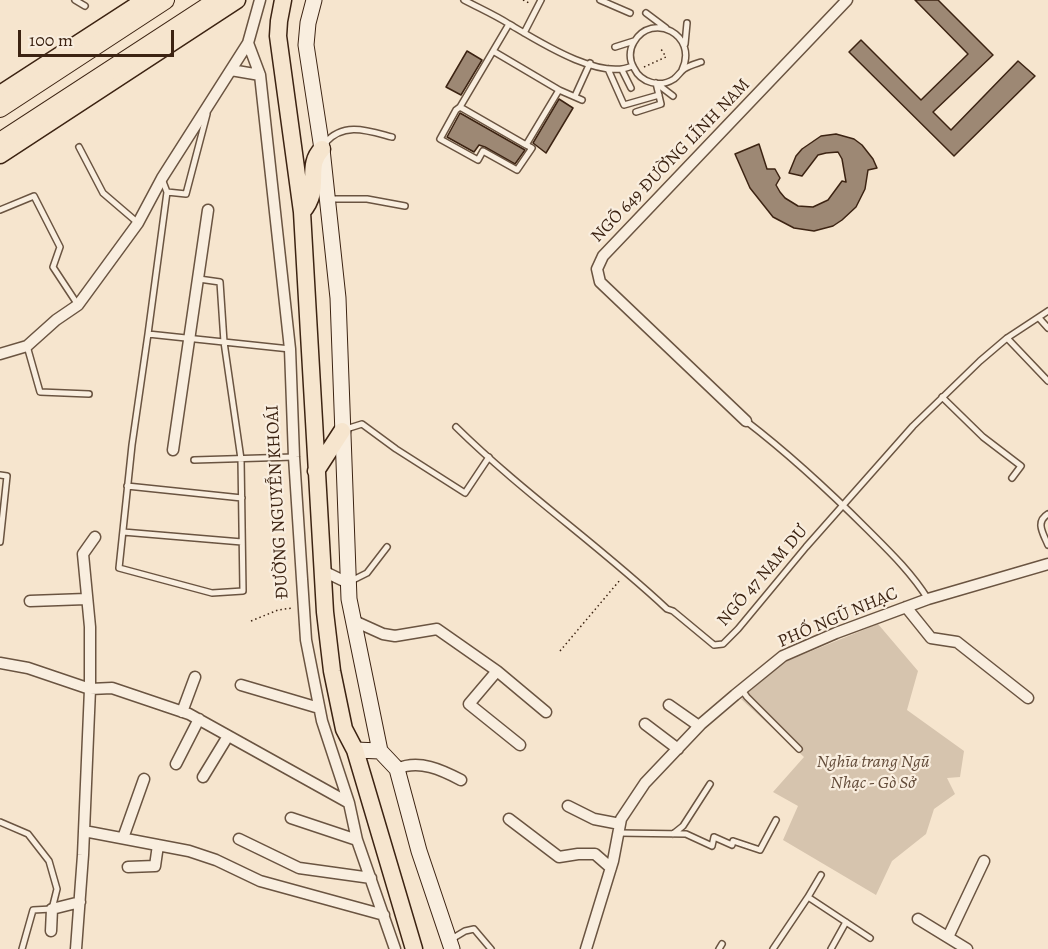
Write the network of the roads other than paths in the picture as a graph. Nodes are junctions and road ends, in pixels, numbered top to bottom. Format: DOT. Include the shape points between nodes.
graph roads {
  1 [pos="75,0"];
  2 [pos="143,0"];
  3 [pos="165,0"];
  4 [pos="218,0"];
  5 [pos="237,0"];
  6 [pos="260,0"];
  7 [pos="283,0"];
  8 [pos="314,0"];
  9 [pos="464,0"];
  10 [pos="541,0"];
  11 [pos="600,0"];
  12 [pos="847,0"];
  13 [pos="86,6"];
  14 [pos="630,13"];
  15 [pos="646,13"];
  16 [pos="687,23"];
  17 [pos="509,24"];
  18 [pos="667,29"];
  19 [pos="524,33"];
  20 [pos="634,41"];
  21 [pos="248,44"];
  22 [pos="685,46"];
  23 [pos="615,47"];
  24 [pos="493,51"];
  25 [pos="701,62"];
  26 [pos="590,63"];
  27 [pos="634,68"];
  28 [pos="609,69"];
  29 [pos="231,70"];
  30 [pos="622,70"];
  31 [pos="682,70"];
  32 [pos="260,75"];
  33 [pos="656,83"];
  34 [pos="631,88"];
  35 [pos="559,90"];
  36 [pos="0,94"];
  37 [pos="659,95"];
  38 [pos="575,96"];
  39 [pos="673,96"];
  40 [pos="582,100"];
  41 [pos="209,107"];
  42 [pos="460,107"];
  43 [pos="0,108"];
  44 [pos="636,112"];
  45 [pos="392,137"];
  46 [pos="0,142"];
  47 [pos="526,145"];
  48 [pos="79,147"];
  49 [pos="322,149"];
  50 [pos="0,155"];
  51 [pos="162,178"];
  52 [pos="167,192"];
  53 [pos="327,199"];
  54 [pos="405,206"];
  55 [pos="0,210"];
  56 [pos="208,210"];
  57 [pos="302,212"];
  58 [pos="138,223"];
  59 [pos="199,279"];
  60 [pos="78,305"];
  61 [pos="1048,311"];
  62 [pos="1039,318"];
  63 [pos="1048,327"];
  64 [pos="148,334"];
  65 [pos="189,338"];
  66 [pos="1007,338"];
  67 [pos="224,342"];
  68 [pos="27,346"];
  69 [pos="290,350"];
  70 [pos="0,354"];
  71 [pos="1048,381"];
  72 [pos="89,394"];
  73 [pos="942,397"];
  74 [pos="746,422"];
  75 [pos="456,427"];
  76 [pos="342,431"];
  77 [pos="173,450"];
  78 [pos="294,457"];
  79 [pos="489,457"];
  80 [pos="241,459"];
  81 [pos="194,460"];
  82 [pos="316,471"];
  83 [pos="0,475"];
  84 [pos="1012,478"];
  85 [pos="127,486"];
  86 [pos="242,498"];
  87 [pos="2,500"];
  88 [pos="844,506"];
  89 [pos="1048,514"];
  90 [pos="123,532"];
  91 [pos="1,533"];
  92 [pos="95,537"];
  93 [pos="0,542"];
  94 [pos="242,542"];
  95 [pos="1048,545"];
  96 [pos="387,547"];
  97 [pos="1048,564"];
  98 [pos="321,570"];
  99 [pos="348,583"];
  100 [pos="86,599"];
  101 [pos="928,599"];
  102 [pos="30,601"];
  103 [pos="906,607"];
  104 [pos="352,620"];
  105 [pos="0,663"];
  106 [pos="496,671"];
  107 [pos="195,677"];
  108 [pos="241,685"];
  109 [pos="90,689"];
  110 [pos="742,690"];
  111 [pos="1028,698"];
  112 [pos="669,705"];
  113 [pos="319,708"];
  114 [pos="182,712"];
  115 [pos="546,712"];
  116 [pos="199,719"];
  117 [pos="645,724"];
  118 [pos="699,726"];
  119 [pos="228,736"];
  120 [pos="519,745"];
  121 [pos="678,749"];
  122 [pos="799,749"];
  123 [pos="355,750"];
  124 [pos="380,751"];
  125 [pos="176,764"];
  126 [pos="397,769"];
  127 [pos="202,777"];
  128 [pos="144,779"];
  129 [pos="461,780"];
  130 [pos="710,784"];
  131 [pos="349,803"];
  132 [pos="568,806"];
  133 [pos="291,818"];
  134 [pos="509,819"];
  135 [pos="776,820"];
  136 [pos="0,822"];
  137 [pos="619,828"];
  138 [pos="84,831"];
  139 [pos="671,835"];
  140 [pos="123,838"];
  141 [pos="239,839"];
  142 [pos="357,840"];
  143 [pos="158,844"];
  144 [pos="984,861"];
  145 [pos="128,867"];
  146 [pos="611,868"];
  147 [pos="821,875"];
  148 [pos="371,878"];
  149 [pos="808,897"];
  150 [pos="80,902"];
  151 [pos="52,909"];
  152 [pos="384,915"];
  153 [pos="918,919"];
  154 [pos="846,922"];
  155 [pos="51,931"];
  156 [pos="948,937"];
  157 [pos="870,938"];
  158 [pos="450,945"];
  159 [pos="22,949"];
  160 [pos="76,949"];
  161 [pos="395,949"];
  162 [pos="414,949"];
  163 [pos="491,949"];
  164 [pos="586,949"];
  165 [pos="774,949"];
  166 [pos="831,949"];
  167 [pos="967,949"];
  1 -- 13 [label="lane"];
  2 -- 36 [label="main road"];
  3 -- 43 [label="highway"];
  4 -- 46 [label="highway"];
  5 -- 50 [label="main road"];
  6 -- 21 [label="street"];
  7 -- 57 [label="main road" via="278,36"];
  8 -- 49 [label="street" via="306,45"];
  9 -- 17 [label="lane"];
  10 -- 19 [label="lane"];
  11 -- 14 [label="lane"];
  12 -- 74 [label="street, NGÕ 649 ĐƯỜNG LĨNH NAM" via="603,256 597,270 600,282"];
  15 -- 18 [label="lane"];
  16 -- 22 [label="lane"];
  17 -- 19 [label="lane"];
  17 -- 24 [label="lane"];
  18 -- 20 [label="lane" via="649,29"];
  18 -- 22 [label="lane" via="678,35"];
  19 -- 26 [label="lane"];
  20 -- 23 [label="lane"];
  20 -- 27 [label="lane" via="630,53"];
  21 -- 29 [label="street"];
  21 -- 32 [label="street, ĐƯỜNG NGUYỄN KHOÁI"];
  22 -- 31 [label="lane"];
  24 -- 35 [label="lane"];
  24 -- 42 [label="lane"];
  25 -- 31 [label="lane"];
  26 -- 28 [label="lane"];
  26 -- 38 [label="lane"];
  27 -- 30 [label="lane"];
  27 -- 33 [label="lane" via="644,80"];
  28 -- 30 [label="lane"];
  28 -- 37 [label="lane" via="624,105"];
  29 -- 32 [label="street"];
  29 -- 41 [label="street"];
  30 -- 34 [label="lane"];
  31 -- 33 [label="lane" via="668,82"];
  32 -- 69 [label="street, ĐƯỜNG NGUYỄN KHOÁI"];
  33 -- 37 [label="lane"];
  33 -- 39 [label="lane"];
  35 -- 38 [label="lane"];
  35 -- 47 [label="lane"];
  37 -- 44 [label="lane" via="661,104"];
  38 -- 40 [label="lane"];
  41 -- 51 [label="street"];
  41 -- 52 [label="lane" via="186,194"];
  42 -- 47 [label="lane"];
  42 -- 47 [label="lane" via="440,139 478,160 483,151 517,170 532,148"];
  45 -- 49 [label="lane" via="346,129 326,140"];
  48 -- 58 [label="lane" via="104,193"];
  49 -- 53 [label="street"];
  49 -- 57 [label="main road" via="314,162 313,194"];
  51 -- 52 [label="lane"];
  51 -- 58 [label="street"];
  52 -- 64 [label="lane"];
  53 -- 54 [label="lane" via="367,199"];
  53 -- 76 [label="street" via="338,298"];
  55 -- 60 [label="lane" via="34,196 60,247 53,267"];
  56 -- 59 [label="street"];
  57 -- 82 [label="main road"];
  58 -- 60 [label="street"];
  59 -- 65 [label="street"];
  59 -- 67 [label="lane" via="220,282"];
  60 -- 68 [label="street"];
  61 -- 62 [label="lane, NGÕ 47 NAM DƯ"];
  62 -- 63 [label="lane"];
  62 -- 66 [label="lane, NGÕ 47 NAM DƯ"];
  64 -- 65 [label="lane"];
  64 -- 85 [label="lane"];
  65 -- 67 [label="lane"];
  65 -- 77 [label="street"];
  66 -- 71 [label="lane"];
  66 -- 73 [label="lane, NGÕ 47 NAM DƯ"];
  67 -- 69 [label="lane"];
  67 -- 80 [label="lane"];
  68 -- 70 [label="street"];
  68 -- 72 [label="lane" via="40,392"];
  69 -- 78 [label="street, ĐƯỜNG NGUYỄN KHOÁI"];
  73 -- 84 [label="lane" via="983,437 1021,466"];
  73 -- 88 [label="lane, NGÕ 47 NAM DƯ" via="886,454"];
  74 -- 88 [label="lane"];
  75 -- 79 [label="lane, NGÕ 47 NAM DƯ"];
  76 -- 79 [label="lane" via="362,424 465,493"];
  76 -- 82 [label="main road"];
  76 -- 99 [label="street"];
  78 -- 80 [label="lane"];
  78 -- 113 [label="street, ĐƯỜNG NGUYỄN KHOÁI" via="302,607"];
  79 -- 88 [label="lane, NGÕ 47 NAM DƯ" via="714,645 723,644"];
  80 -- 81 [label="lane"];
  80 -- 86 [label="lane"];
  82 -- 98 [label="main road"];
  83 -- 87 [label="lane" via="7,476"];
  85 -- 86 [label="lane"];
  85 -- 90 [label="lane"];
  86 -- 94 [label="lane"];
  87 -- 91 [label="lane"];
  88 -- 101 [label="lane" via="907,570"];
  89 -- 95 [label="lane" via="1039,524"];
  90 -- 94 [label="lane"];
  90 -- 94 [label="lane" via="119,568 212,593 243,591"];
  91 -- 93 [label="lane"];
  92 -- 100 [label="street" via="83,554"];
  96 -- 99 [label="lane" via="367,573"];
  97 -- 101 [label="street, PHỐ NGŨ NHẠC"];
  98 -- 99 [label="street"];
  98 -- 123 [label="main road" via="332,671 344,729"];
  99 -- 104 [label="street"];
  100 -- 102 [label="street"];
  100 -- 109 [label="street"];
  101 -- 103 [label="street, PHỐ NGŨ NHẠC"];
  103 -- 110 [label="street, PHỐ NGŨ NHẠC" via="783,656"];
  103 -- 111 [label="street" via="930,638 957,642"];
  104 -- 106 [label="street" via="395,636 437,629"];
  104 -- 124 [label="street"];
  105 -- 109 [label="street"];
  106 -- 115 [label="street"];
  106 -- 120 [label="street" via="470,704"];
  107 -- 114 [label="street"];
  108 -- 113 [label="street"];
  109 -- 114 [label="street" via="112,688"];
  109 -- 138 [label="street"];
  110 -- 118 [label="street, PHỐ NGŨ NHẠC"];
  110 -- 122 [label="lane"];
  112 -- 118 [label="street"];
  113 -- 131 [label="street, ĐƯỜNG NGUYỄN KHOÁI"];
  114 -- 116 [label="street"];
  116 -- 119 [label="street"];
  116 -- 125 [label="street"];
  117 -- 121 [label="street"];
  118 -- 121 [label="street, PHỐ NGŨ NHẠC"];
  119 -- 127 [label="street"];
  119 -- 131 [label="street"];
  121 -- 137 [label="street, PHỐ NGŨ NHẠC" via="645,783"];
  123 -- 124 [label="street"];
  123 -- 162 [label="main road"];
  124 -- 126 [label="street"];
  126 -- 129 [label="street" via="419,765 440,769"];
  126 -- 158 [label="street"];
  128 -- 140 [label="street"];
  130 -- 139 [label="lane" via="683,826"];
  131 -- 142 [label="street, ĐƯỜNG NGUYỄN KHOÁI"];
  132 -- 137 [label="street"];
  133 -- 142 [label="street"];
  134 -- 146 [label="street" via="559,857 595,854"];
  135 -- 139 [label="lane" via="760,850 714,837 711,846 686,834"];
  136 -- 151 [label="lane" via="28,834 49,861 57,889"];
  137 -- 139 [label="lane"];
  137 -- 146 [label="street, PHỐ NGŨ NHẠC"];
  138 -- 140 [label="street"];
  138 -- 150 [label="street"];
  140 -- 143 [label="street"];
  141 -- 148 [label="street" via="299,867"];
  142 -- 148 [label="street, ĐƯỜNG NGUYỄN KHOÁI"];
  143 -- 145 [label="street" via="155,866"];
  143 -- 152 [label="street" via="189,850 260,880"];
  144 -- 156 [label="street"];
  146 -- 164 [label="street, PHỐ NGŨ NHẠC"];
  147 -- 149 [label="lane"];
  148 -- 152 [label="street, ĐƯỜNG NGUYỄN KHOÁI"];
  149 -- 154 [label="lane"];
  149 -- 165 [label="lane"];
  150 -- 151 [label="street"];
  150 -- 160 [label="street"];
  151 -- 155 [label="street"];
  151 -- 159 [label="lane" via="33,910"];
  152 -- 161 [label="street, ĐƯỜNG NGUYỄN KHOÁI"];
  153 -- 156 [label="street"];
  154 -- 157 [label="lane"];
  154 -- 166 [label="lane"];
  156 -- 167 [label="street"];
  158 -- 163 [label="lane" via="465,931 474,929"];
}
